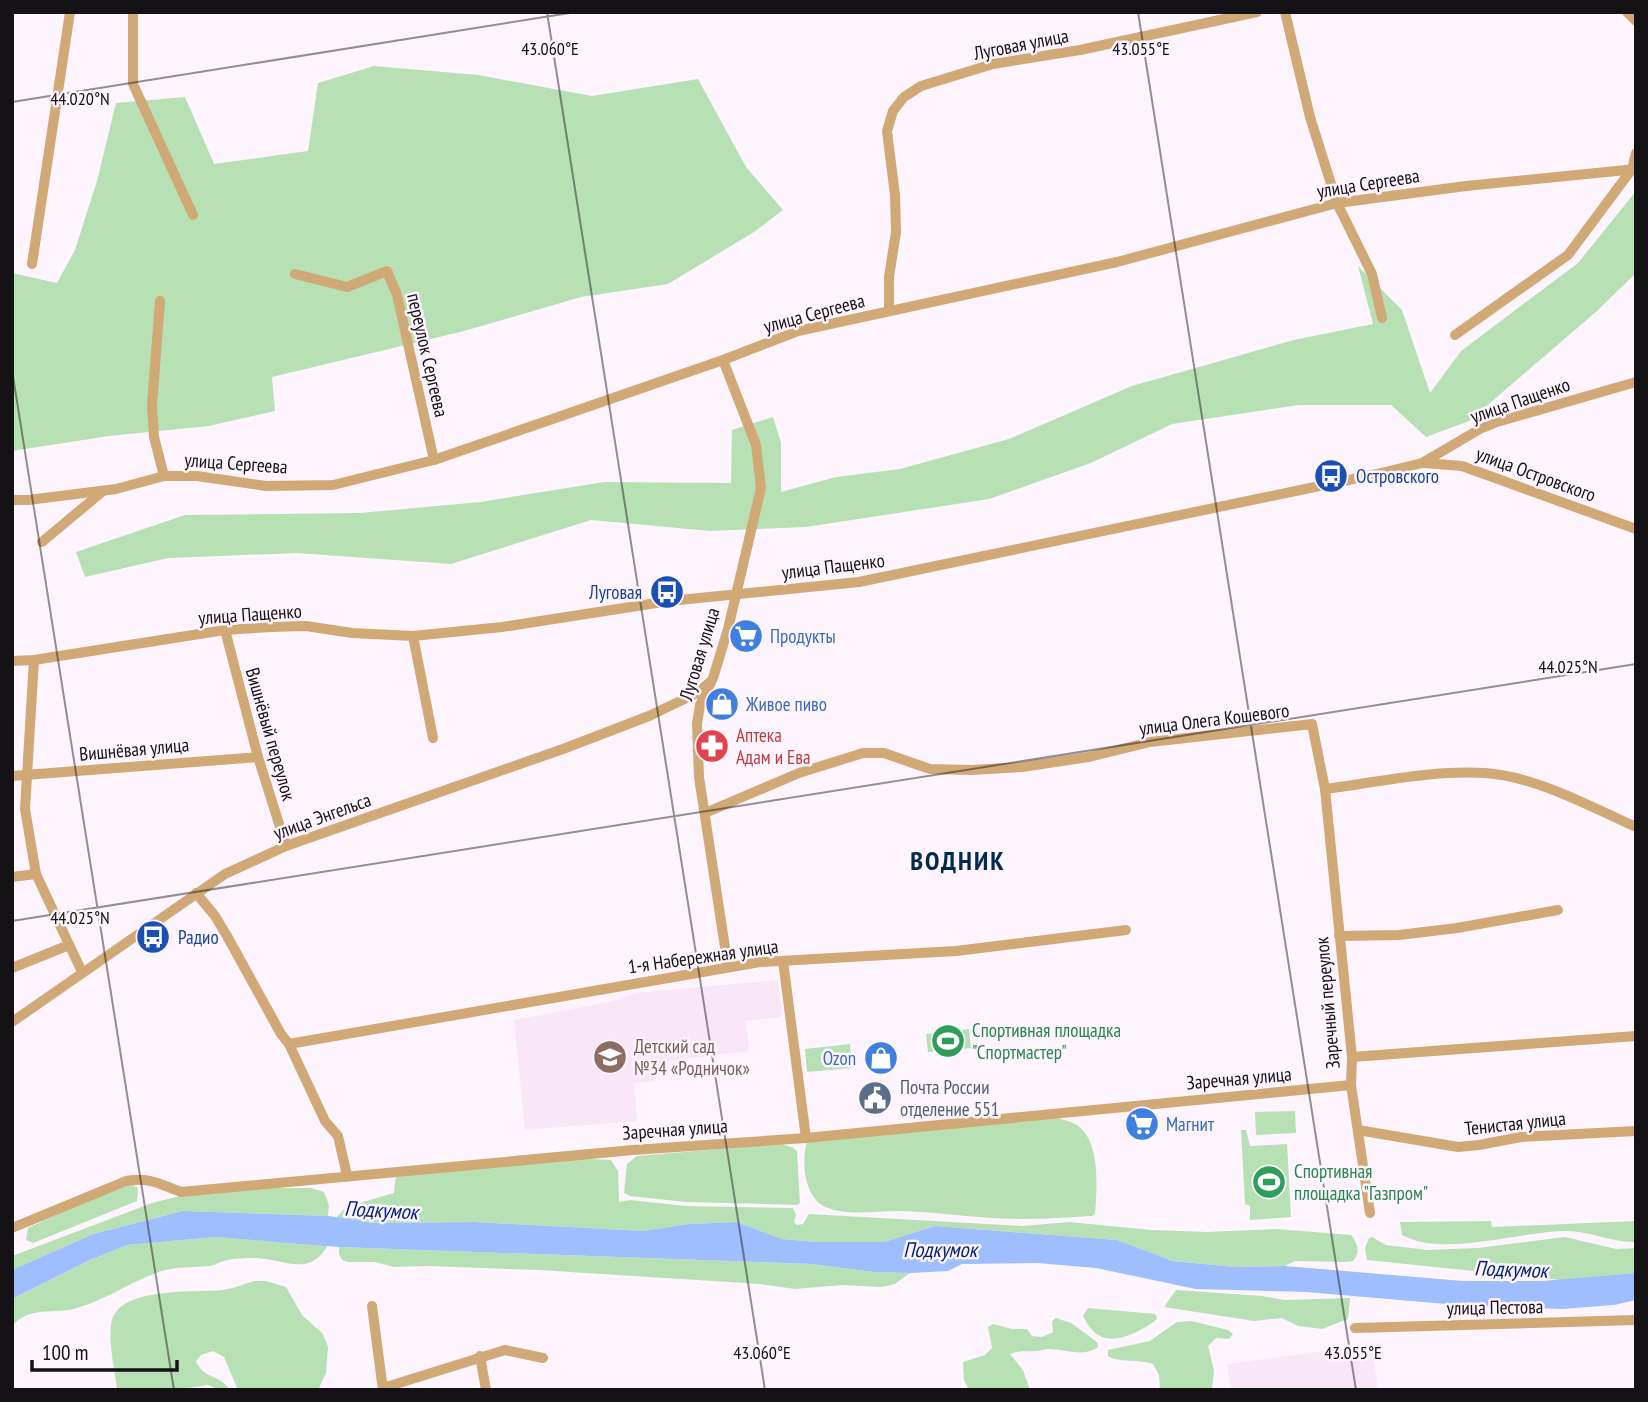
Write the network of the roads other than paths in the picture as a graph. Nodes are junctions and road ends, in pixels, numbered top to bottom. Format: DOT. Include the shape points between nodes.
graph roads {
  1 [pos="70,12"];
  2 [pos="133,12"];
  3 [pos="1256,12"];
  4 [pos="1285,12"];
  5 [pos="1627,12"];
  6 [pos="1636,21"];
  7 [pos="1636,153"];
  8 [pos="1634,169"];
  9 [pos="1337,203"];
  10 [pos="193,215"];
  11 [pos="32,264"];
  12 [pos="295,274"];
  13 [pos="160,301"];
  14 [pos="889,312"];
  15 [pos="1382,318"];
  16 [pos="1455,335"];
  17 [pos="723,360"];
  18 [pos="1636,382"];
  19 [pos="434,460"];
  20 [pos="1422,463"];
  21 [pos="164,476"];
  22 [pos="103,491"];
  23 [pos="12,500"];
  24 [pos="1636,529"];
  25 [pos="42,542"];
  26 [pos="735,595"];
  27 [pos="225,630"];
  28 [pos="413,636"];
  29 [pos="34,660"];
  30 [pos="12,661"];
  31 [pos="710,682"];
  32 [pos="675,705"];
  33 [pos="699,712"];
  34 [pos="433,738"];
  35 [pos="258,757"];
  36 [pos="12,776"];
  37 [pos="25,776"];
  38 [pos="1325,789"];
  39 [pos="705,813"];
  40 [pos="1636,827"];
  41 [pos="286,846"];
  42 [pos="37,874"];
  43 [pos="12,877"];
  44 [pos="196,893"];
  45 [pos="1558,910"];
  46 [pos="1126,930"];
  47 [pos="1339,936"];
  48 [pos="69,945"];
  49 [pos="783,961"];
  50 [pos="728,967"];
  51 [pos="12,968"];
  52 [pos="82,972"];
  53 [pos="12,1022"];
  54 [pos="1636,1036"];
  55 [pos="289,1044"];
  56 [pos="1352,1057"];
  57 [pos="1351,1085"];
  58 [pos="1358,1130"];
  59 [pos="1636,1131"];
  60 [pos="806,1138"];
  61 [pos="347,1175"];
  62 [pos="1370,1213"];
  63 [pos="12,1228"];
  64 [pos="372,1306"];
  65 [pos="1636,1320"];
  66 [pos="1355,1328"];
  67 [pos="480,1356"];
  68 [pos="543,1358"];
  69 [pos="383,1389"];
  70 [pos="486,1390"];
  1 -- 11 [label="street"];
  2 -- 10 [label="street" via="133,84"];
  3 -- 14 [label="street, Луговая улица" via="993,64 921,86 904,97 893,111 887,131 895,195"];
  4 -- 9 [label="street"];
  5 -- 6 [label="street"];
  7 -- 8 [label="street"];
  8 -- 9 [label="street, улица Сергеева"];
  8 -- 16 [label="street" via="1568,255"];
  9 -- 14 [label="street, улица Сергеева" via="1118,262"];
  9 -- 15 [label="street" via="1372,274"];
  12 -- 19 [label="street, переулок Сергеева" via="347,288 387,271 397,295"];
  13 -- 21 [label="street" via="152,405 153,437"];
  14 -- 17 [label="street, улица Сергеева" via="798,331"];
  17 -- 19 [label="street, улица Сергеева"];
  17 -- 26 [label="street, Луговая улица" via="756,445 761,488"];
  18 -- 20 [label="street, улица Пащенко" via="1497,422"];
  19 -- 21 [label="street, улица Сергеева" via="333,485 266,486"];
  20 -- 24 [label="street, улица Островского" via="1462,466"];
  20 -- 26 [label="street, улица Пащенко" via="887,578"];
  21 -- 22 [label="street, улица Сергеева"];
  22 -- 23 [label="street, улица Сергеева"];
  22 -- 25 [label="street"];
  26 -- 28 [label="street, улица Пащенко"];
  26 -- 31 [label="street, Луговая улица"];
  27 -- 28 [label="street, улица Пащенко" via="306,626"];
  27 -- 29 [label="street, улица Пащенко"];
  27 -- 35 [label="street, Вишнёвый переулок"];
  28 -- 34 [label="street"];
  29 -- 30 [label="street, улица Пащенко"];
  29 -- 37 [label="street"];
  31 -- 32 [label="street, улица Энгельса"];
  31 -- 33 [label="street, Луговая улица"];
  32 -- 33 [label="street" via="688,703"];
  32 -- 41 [label="street, улица Энгельса"];
  33 -- 39 [label="street, Луговая улица" via="697,752"];
  35 -- 37 [label="street, Вишнёвая улица"];
  35 -- 41 [label="street, Вишнёвый переулок"];
  36 -- 37 [label="street, Вишнёвая улица"];
  37 -- 42 [label="street" via="25,809"];
  38 -- 39 [label="street, улица Олега Кошевого" via="1312,724 1150,743 1009,768 930,769 884,753 863,753 799,773"];
  38 -- 40 [label="street" via="1487,773 1532,782"];
  38 -- 47 [label="street, Заречный переулок"];
  39 -- 50 [label="street, Луговая улица"];
  41 -- 44 [label="street, улица Энгельса"];
  42 -- 43 [label="street"];
  42 -- 48 [label="street"];
  44 -- 52 [label="street, улица Энгельса"];
  44 -- 55 [label="street" via="215,916"];
  45 -- 47 [label="street" via="1445,930"];
  46 -- 49 [label="street, 1-я Набережная улица" via="956,951"];
  47 -- 56 [label="street, Заречный переулок"];
  48 -- 51 [label="street"];
  48 -- 52 [label="street"];
  49 -- 50 [label="street, 1-я Набережная улица"];
  49 -- 60 [label="street"];
  50 -- 55 [label="street, 1-я Набережная улица"];
  52 -- 53 [label="street, улица Энгельса"];
  54 -- 56 [label="street"];
  55 -- 61 [label="street" via="325,1121 338,1136"];
  56 -- 57 [label="street, Заречный переулок"];
  57 -- 58 [label="street, Заречный переулок"];
  57 -- 60 [label="street, Заречная улица"];
  58 -- 59 [label="street, Тенистая улица" via="1458,1147 1521,1137"];
  58 -- 62 [label="street, Заречный переулок"];
  60 -- 61 [label="street, Заречная улица"];
  61 -- 63 [label="street, Заречная улица" via="181,1192 142,1178"];
  64 -- 69 [label="street"];
  65 -- 66 [label="street, улица Пестова"];
  67 -- 68 [label="street" via="505,1350"];
  67 -- 69 [label="street"];
  67 -- 70 [label="street"];
}
